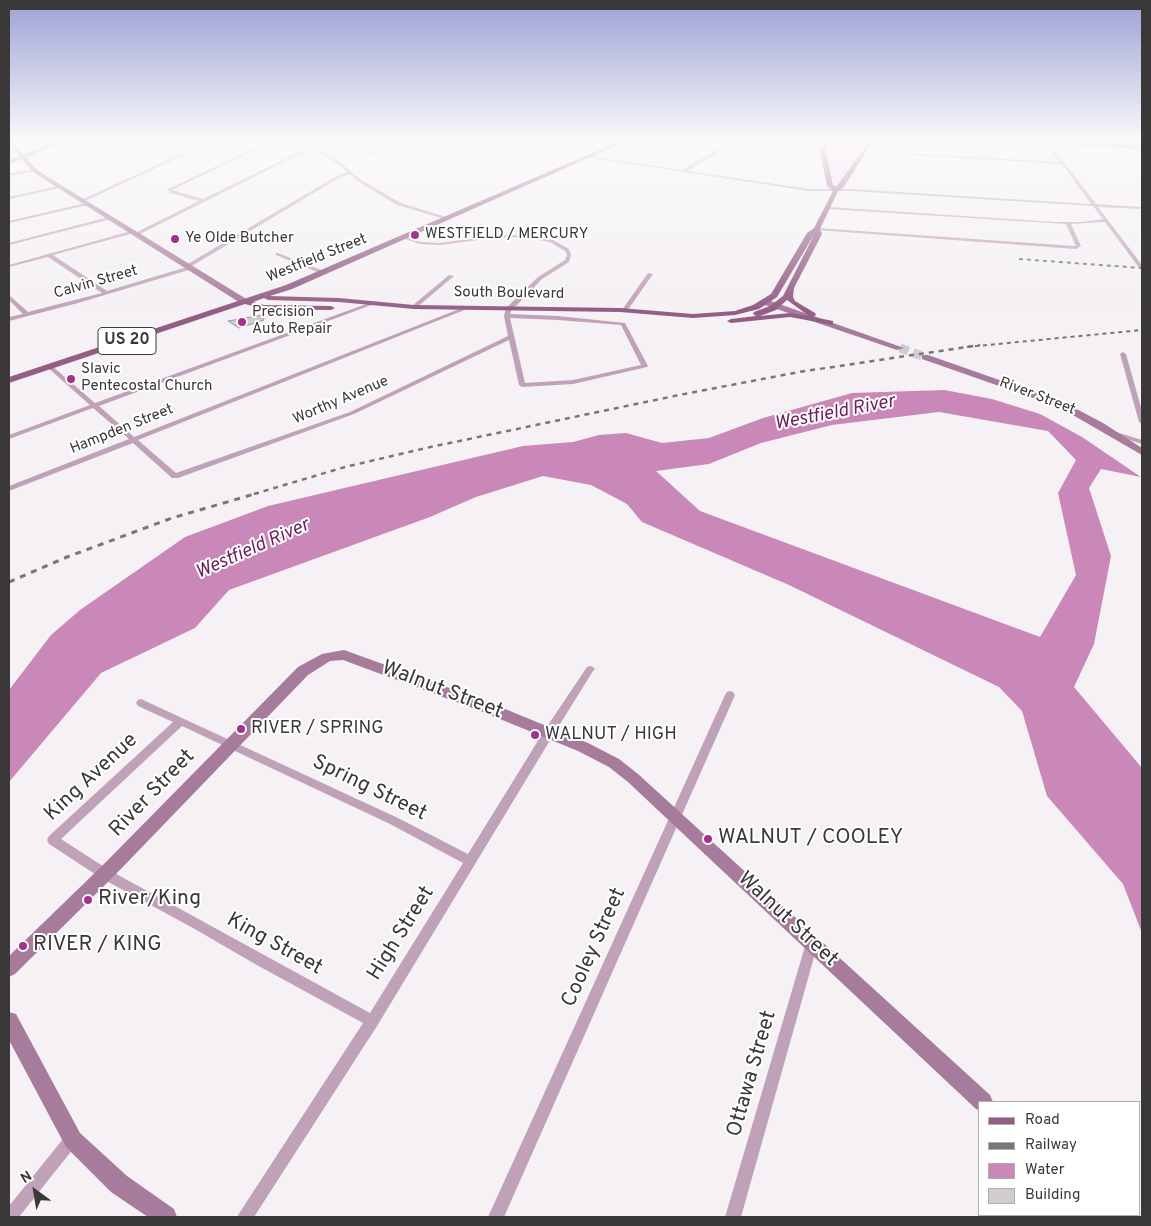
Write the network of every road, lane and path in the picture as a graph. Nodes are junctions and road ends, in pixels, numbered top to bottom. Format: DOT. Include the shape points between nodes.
graph roads {
  1 [pos="76,197"];
  2 [pos="94,197"];
  3 [pos="193,197"];
  4 [pos="210,197"];
  5 [pos="304,197"];
  6 [pos="388,197"];
  7 [pos="495,197"];
  8 [pos="833,197"];
  9 [pos="960,197"];
  10 [pos="1088,197"];
  11 [pos="204,200"];
  12 [pos="84,202"];
  13 [pos="1094,205"];
  14 [pos="828,208"];
  15 [pos="1142,208"];
  16 [pos="109,218"];
  17 [pos="447,218"];
  18 [pos="1106,220"];
  19 [pos="9,222"];
  20 [pos="1068,223"];
  21 [pos="817,229"];
  22 [pos="134,233"];
  23 [pos="403,238"];
  24 [pos="9,244"];
  25 [pos="278,254"];
  26 [pos="49,255"];
  27 [pos="9,266"];
  28 [pos="189,267"];
  29 [pos="1142,268"];
  30 [pos="324,273"];
  31 [pos="650,274"];
  32 [pos="451,276"];
  33 [pos="294,285"];
  34 [pos="791,289"];
  35 [pos="106,293"];
  36 [pos="9,297"];
  37 [pos="297,299"];
  38 [pos="245,302"];
  39 [pos="765,302"];
  40 [pos="371,304"];
  41 [pos="777,305"];
  42 [pos="414,307"];
  43 [pos="469,307"];
  44 [pos="625,310"];
  45 [pos="508,312"];
  46 [pos="647,312"];
  47 [pos="27,314"];
  48 [pos="9,319"];
  49 [pos="708,321"];
  50 [pos="830,324"];
  51 [pos="512,336"];
  52 [pos="900,348"];
  53 [pos="1122,354"];
  54 [pos="925,357"];
  55 [pos="49,366"];
  56 [pos="9,380"];
  57 [pos="522,385"];
  58 [pos="94,406"];
  59 [pos="1142,422"];
  60 [pos="1116,434"];
  61 [pos="9,437"];
  62 [pos="133,440"];
  63 [pos="1142,442"];
  64 [pos="1142,452"];
  65 [pos="175,476"];
  66 [pos="9,489"];
  67 [pos="331,656"];
  68 [pos="590,669"];
  69 [pos="730,694"];
  70 [pos="141,703"];
  71 [pos="181,721"];
  72 [pos="548,734"];
  73 [pos="232,744"];
  74 [pos="675,817"];
  75 [pos="470,861"];
  76 [pos="105,874"];
  77 [pos="812,943"];
  78 [pos="9,968"];
  79 [pos="9,1020"];
  80 [pos="372,1021"];
  81 [pos="982,1101"];
  82 [pos="73,1139"];
  83 [pos="10,1217"];
  84 [pos="166,1217"];
  85 [pos="245,1217"];
  86 [pos="496,1217"];
  87 [pos="733,1217"];
  1 -- 12 [label="main road"];
  2 -- 12 [label="street"];
  3 -- 11 [label="street"];
  4 -- 11 [label="street"];
  5 -- 28 [label="street, Calvin Street"];
  6 -- 17 [label="street" via="399,204"];
  7 -- 17 [label="main road, Westfield Street / US 20"];
  8 -- 14 [label="main road"];
  9 -- 13 [label="street"];
  10 -- 13 [label="street"];
  11 -- 22 [label="street"];
  12 -- 16 [label="main road"];
  12 -- 19 [label="street"];
  13 -- 15 [label="street"];
  13 -- 18 [label="street"];
  14 -- 20 [label="street"];
  14 -- 21 [label="main road"];
  16 -- 22 [label="main road"];
  16 -- 24 [label="street"];
  17 -- 23 [label="main road, Westfield Street / US 20"];
  18 -- 20 [label="street"];
  18 -- 29 [label="street"];
  20 -- 21 [label="street" via="1078,246 1076,248"];
  21 -- 34 [label="main road" via="819,234"];
  21 -- 39 [label="main road" via="810,233 779,289"];
  22 -- 26 [label="street"];
  22 -- 28 [label="main road"];
  23 -- 30 [label="main road, Westfield Street / US 20"];
  23 -- 45 [label="street" via="438,244 521,236 551,241 566,249 567,261 542,277"];
  25 -- 30 [label="street"];
  26 -- 27 [label="street"];
  26 -- 35 [label="street"];
  28 -- 35 [label="street, Calvin Street"];
  28 -- 38 [label="main road"];
  30 -- 33 [label="main road, Westfield Street / US 20"];
  31 -- 44 [label="street"];
  32 -- 42 [label="street"];
  33 -- 37 [label="main road" via="288,290"];
  33 -- 38 [label="main road, Westfield Street / US 20"];
  34 -- 41 [label="main road"];
  34 -- 50 [label="main road" via="789,297 795,306"];
  35 -- 47 [label="street, Calvin Street"];
  36 -- 47 [label="street"];
  37 -- 38 [label="main road, South Boulevard" via="266,298"];
  37 -- 40 [label="main road, South Boulevard"];
  38 -- 40 [label="main road, South Boulevard" via="272,307 348,308"];
  38 -- 55 [label="main road, Westfield Street / US 20"];
  39 -- 41 [label="main road"];
  39 -- 46 [label="main road, South Boulevard" via="744,311 716,316"];
  40 -- 42 [label="main road, South Boulevard"];
  40 -- 58 [label="street"];
  41 -- 49 [label="main road, South Boulevard" via="748,317"];
  41 -- 50 [label="main road"];
  42 -- 43 [label="main road, South Boulevard"];
  43 -- 45 [label="main road, South Boulevard"];
  43 -- 62 [label="street, Hampden Street"];
  44 -- 45 [label="main road, South Boulevard"];
  44 -- 46 [label="main road, South Boulevard"];
  45 -- 51 [label="street"];
  45 -- 57 [label="street" via="622,324 645,366 573,382"];
  46 -- 49 [label="main road, South Boulevard"];
  47 -- 48 [label="street, Calvin Street"];
  49 -- 50 [label="main road" via="790,315"];
  50 -- 52 [label="main road"];
  51 -- 57 [label="street"];
  51 -- 65 [label="street, Worthy Avenue" via="352,413"];
  53 -- 59 [label="street"];
  54 -- 60 [label="main road, River Street" via="1062,405"];
  55 -- 56 [label="main road, Westfield Street / US 20"];
  55 -- 58 [label="street"];
  58 -- 61 [label="street"];
  58 -- 62 [label="street"];
  60 -- 63 [label="street"];
  60 -- 64 [label="main road, River Street"];
  62 -- 65 [label="street"];
  62 -- 66 [label="street, Hampden Street"];
  67 -- 72 [label="main road, Walnut Street" via="357,658"];
  67 -- 73 [label="main road, River Street" via="303,671"];
  68 -- 72 [label="street, High Street"];
  69 -- 74 [label="street, Cooley Street"];
  70 -- 71 [label="street, Spring Street"];
  71 -- 73 [label="street, Spring Street"];
  71 -- 76 [label="street, King Avenue" via="52,840"];
  72 -- 74 [label="main road, Walnut Street" via="583,747 614,764"];
  72 -- 75 [label="street, High Street"];
  73 -- 75 [label="street, Spring Street"];
  73 -- 76 [label="main road, River Street"];
  74 -- 77 [label="main road, Walnut Street"];
  74 -- 86 [label="street, Cooley Street"];
  75 -- 80 [label="street, High Street"];
  76 -- 78 [label="main road, River Street"];
  76 -- 80 [label="street, King Street"];
  77 -- 81 [label="main road, Walnut Street"];
  77 -- 87 [label="street, Ottawa Street"];
  79 -- 82 [label="main road"];
  80 -- 85 [label="street, High Street"];
  82 -- 83 [label="street"];
  82 -- 84 [label="main road" via="119,1184"];
}
